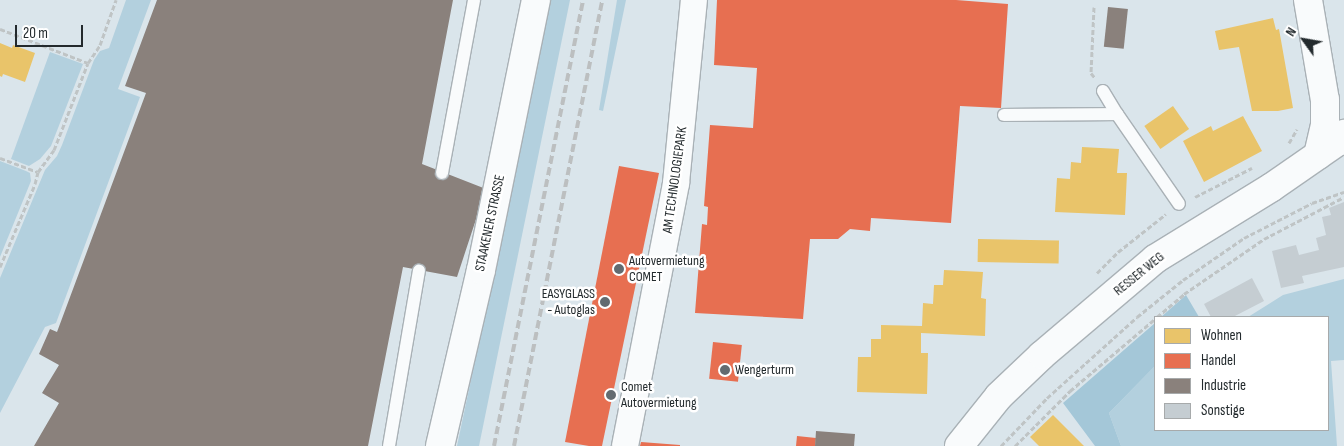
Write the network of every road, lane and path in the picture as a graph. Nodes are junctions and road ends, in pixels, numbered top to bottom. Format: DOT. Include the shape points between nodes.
graph roads {
  1 [pos="116,0"];
  2 [pos="474,0"];
  3 [pos="536,0"];
  4 [pos="694,0"];
  5 [pos="1308,0"];
  6 [pos="1094,7"];
  7 [pos="0,29"];
  8 [pos="88,62"];
  9 [pos="1103,91"];
  10 [pos="1117,114"];
  11 [pos="1004,115"];
  12 [pos="1344,134"];
  13 [pos="1318,155"];
  14 [pos="0,158"];
  15 [pos="38,172"];
  16 [pos="442,173"];
  17 [pos="1344,192"];
  18 [pos="1344,197"];
  19 [pos="1180,204"];
  20 [pos="0,267"];
  21 [pos="419,270"];
  22 [pos="1158,316"];
  23 [pos="1154,320"];
  24 [pos="389,446"];
  25 [pos="440,446"];
  26 [pos="625,446"];
  27 [pos="959,446"];
  28 [pos="1001,446"];
  29 [pos="1015,446"];
  1 -- 8 [label="path" via="100,45"];
  2 -- 16 [label="lane"];
  3 -- 25 [label="main road, STAAKENER STRASSE" via="481,270"];
  4 -- 26 [label="street, AM TECHNOLOGIEPARK" via="676,183"];
  5 -- 13 [label="main road" via="1325,100 1326,125"];
  6 -- 9 [label="path" via="1092,73"];
  7 -- 8 [label="path"];
  8 -- 15 [label="path" via="54,150"];
  9 -- 10 [label="lane"];
  10 -- 11 [label="lane"];
  10 -- 19 [label="lane"];
  12 -- 13 [label="main road, RESSER WEG"];
  13 -- 27 [label="main road, RESSER WEG" via="1155,259 999,396"];
  14 -- 15 [label="path"];
  15 -- 20 [label="path"];
  17 -- 28 [label="path" via="1312,203 1244,238 1183,280 1136,317 1047,398"];
  18 -- 22 [label="path" via="1264,239 1184,294"];
  21 -- 24 [label="lane"];
  23 -- 29 [label="path" via="1070,391"];
}
